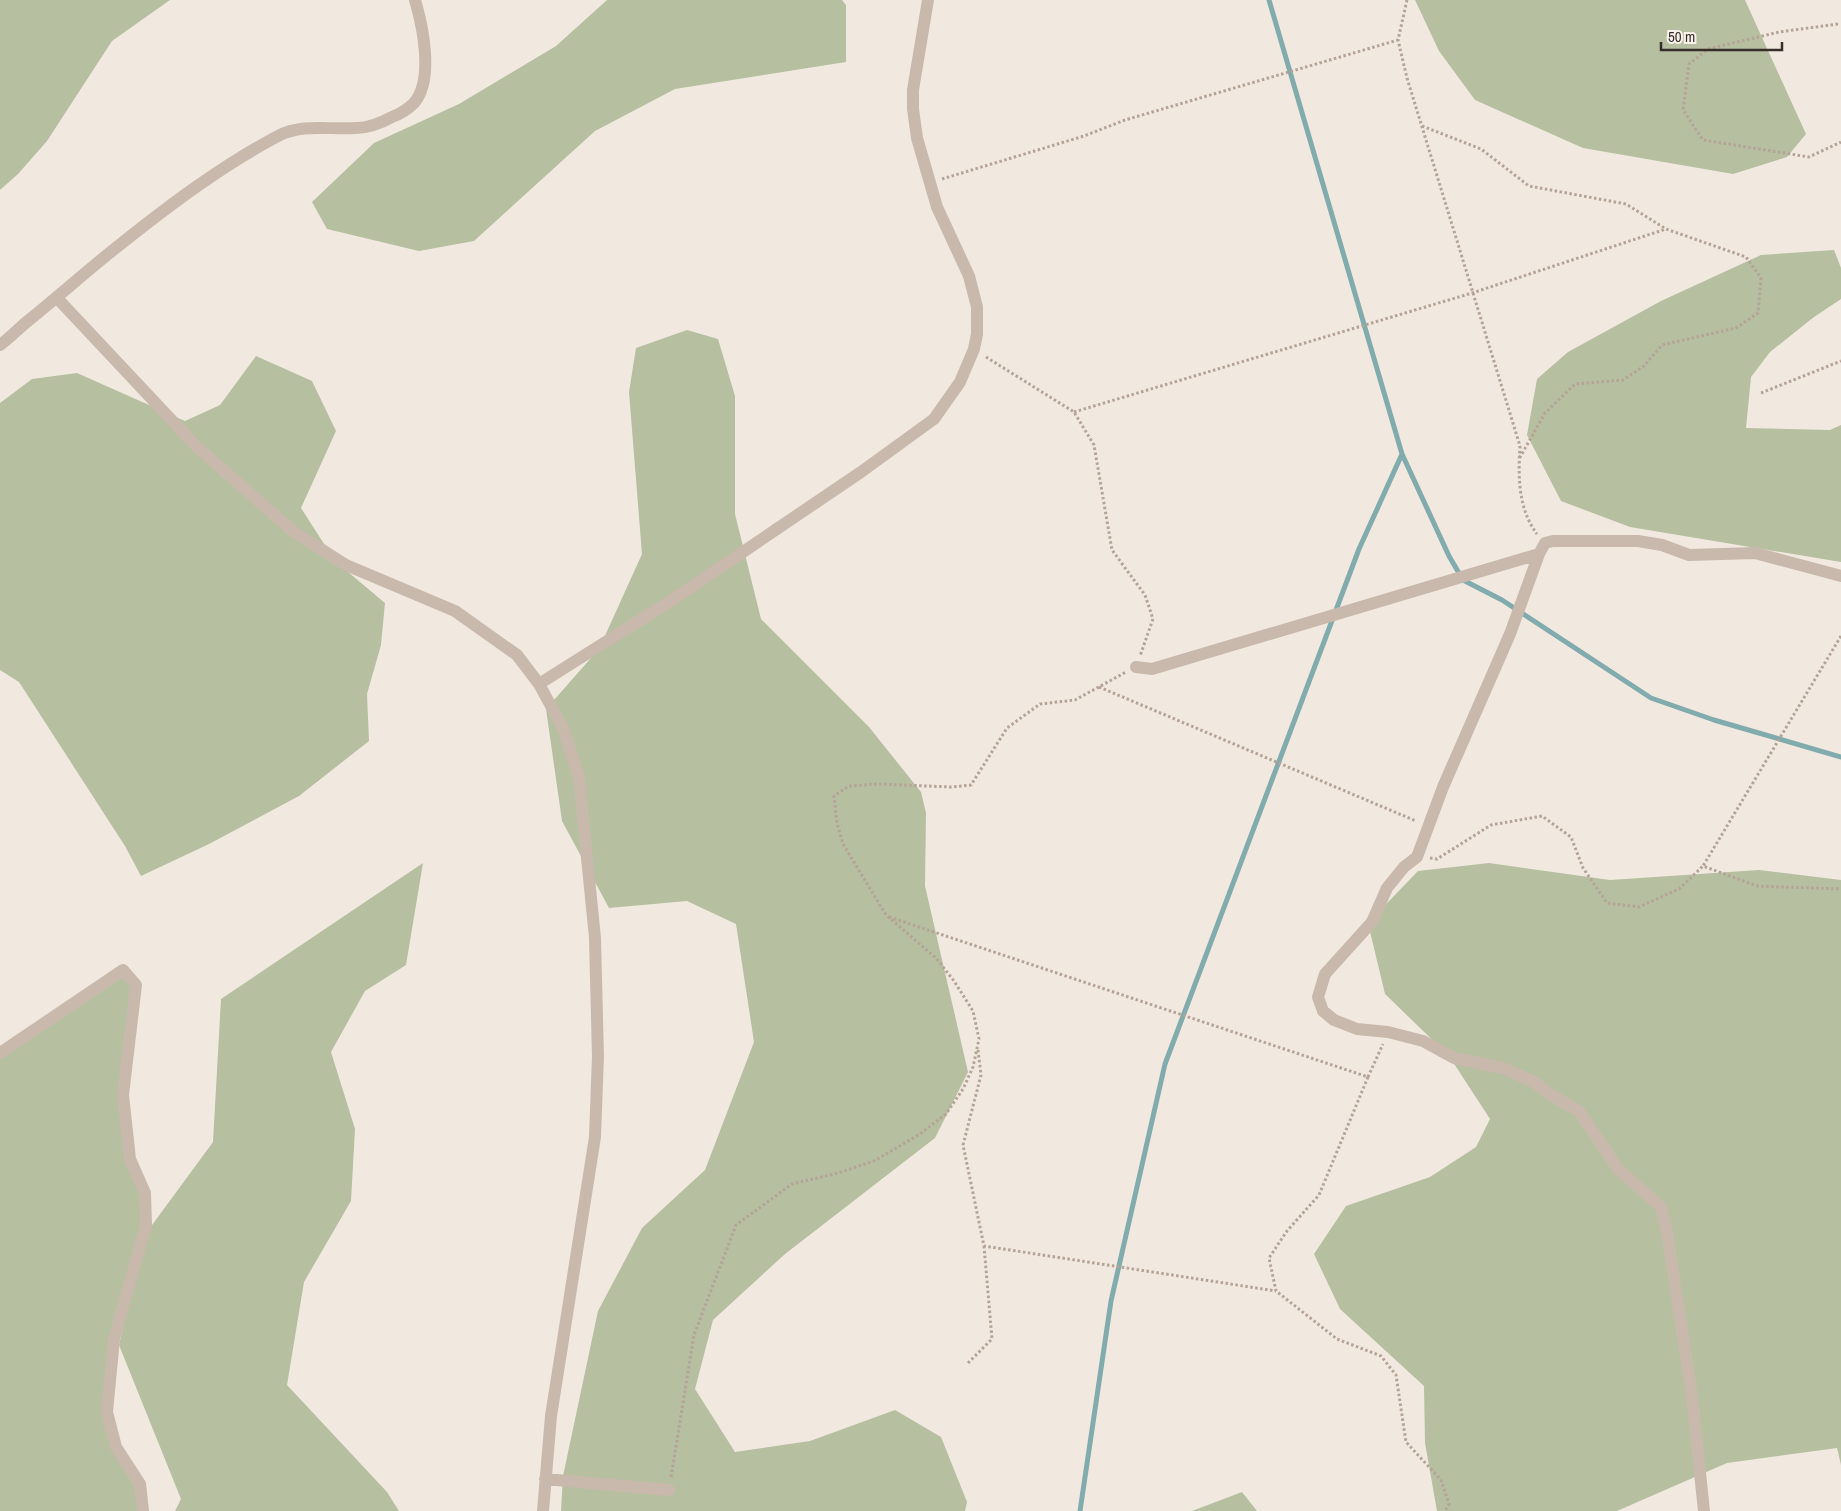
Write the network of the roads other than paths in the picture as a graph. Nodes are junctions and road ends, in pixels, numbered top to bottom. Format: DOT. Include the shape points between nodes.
graph roads {
  1 [pos="416,0"];
  2 [pos="928,0"];
  3 [pos="57,298"];
  4 [pos="0,345"];
  5 [pos="1542,549"];
  6 [pos="1841,576"];
  7 [pos="1136,667"];
  8 [pos="539,684"];
  9 [pos="0,1053"];
  10 [pos="546,1479"];
  11 [pos="669,1490"];
  12 [pos="143,1511"];
  13 [pos="543,1511"];
  14 [pos="1704,1511"];
  1 -- 3 [label="street" via="424,35 424,71 423,86 412,105 367,127 304,128 280,135 174,204"];
  2 -- 8 [label="street" via="913,90 913,110 917,138 937,207 974,291 978,321 974,349 960,382 934,419 861,472 672,600"];
  3 -- 4 [label="street"];
  3 -- 8 [label="street" via="196,446 294,532 346,565 455,611 517,655"];
  5 -- 6 [label="street" via="1553,541 1638,541 1689,555 1755,553"];
  5 -- 7 [label="street" via="1152,669"];
  5 -- 14 [label="street" via="1416,858 1387,888 1372,922 1325,974 1318,996 1323,1011 1334,1020 1357,1029 1388,1032 1423,1041 1454,1058 1503,1068 1534,1082 1579,1111 1618,1169 1661,1206 1692,1396"];
  8 -- 10 [label="street" via="564,730 579,778 595,938 598,1056 595,1137 551,1416"];
  9 -- 12 [label="street" via="123,970 136,985 123,1095 130,1159 144,1193 146,1225 114,1339 107,1412 116,1447 140,1484"];
  10 -- 11 [label="street"];
  10 -- 13 [label="street"];
}
